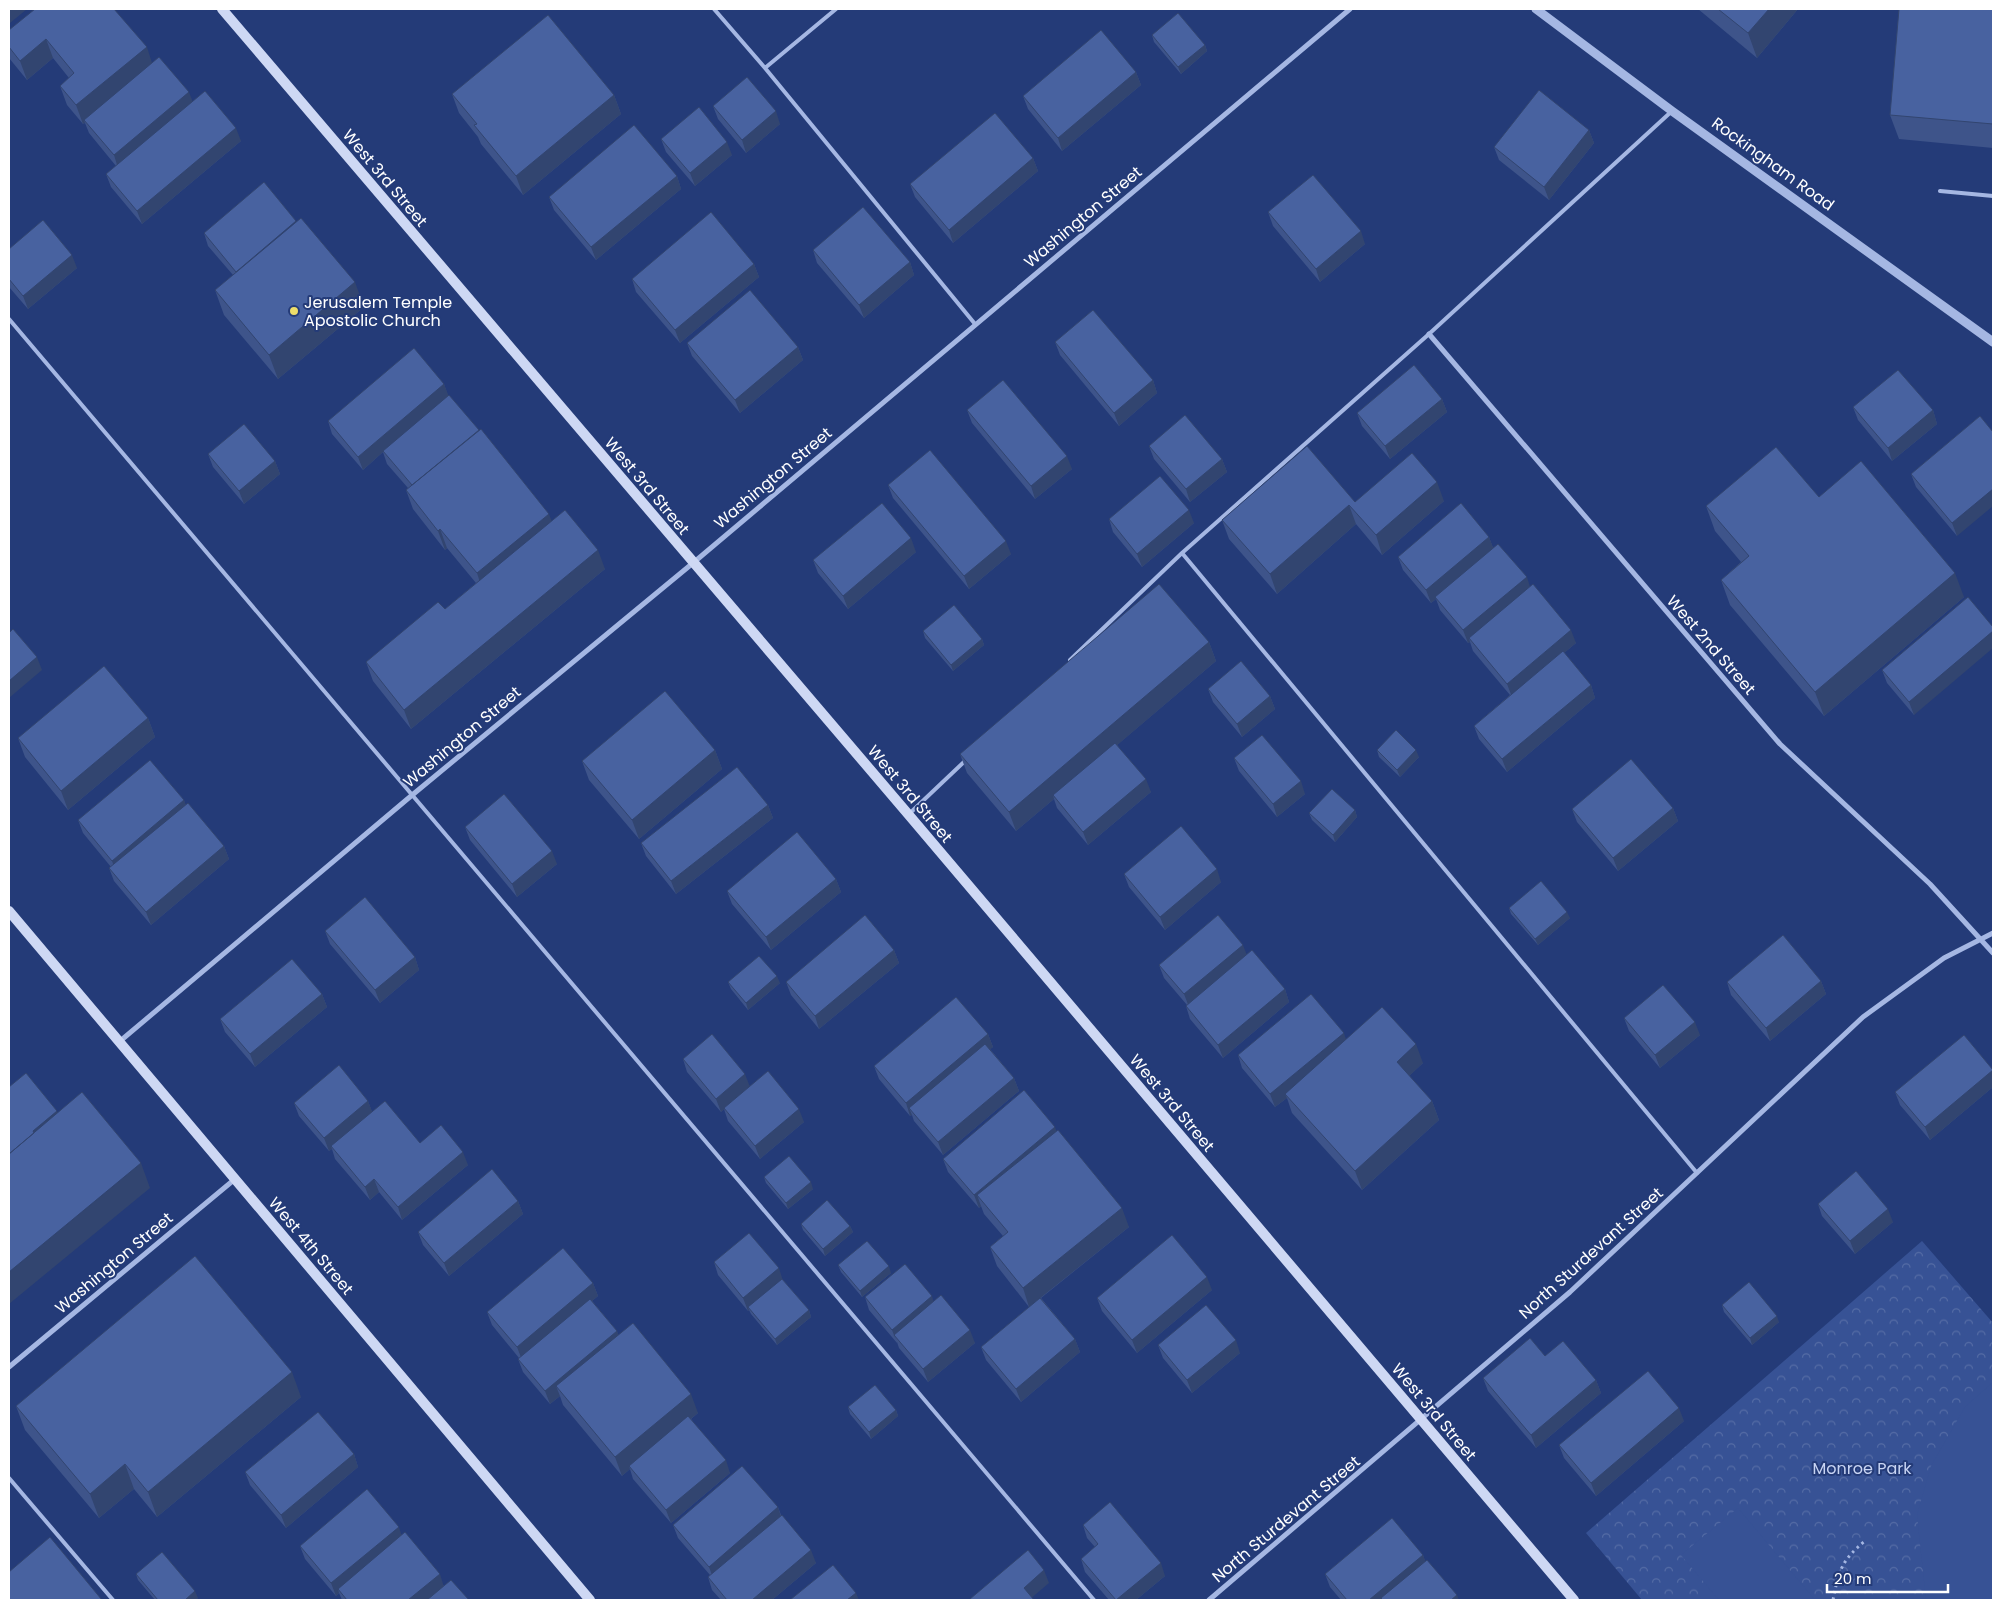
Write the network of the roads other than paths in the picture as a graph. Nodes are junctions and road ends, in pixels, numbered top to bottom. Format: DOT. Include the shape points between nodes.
graph roads {
  1 [pos="222,9"];
  2 [pos="714,9"];
  3 [pos="836,9"];
  4 [pos="1350,9"];
  5 [pos="1536,9"];
  6 [pos="765,68"];
  7 [pos="1672,111"];
  8 [pos="1940,191"];
  9 [pos="1993,196"];
  10 [pos="9,319"];
  11 [pos="975,324"];
  12 [pos="1429,334"];
  13 [pos="1993,342"];
  14 [pos="1182,553"];
  15 [pos="693,563"];
  16 [pos="1067,663"];
  17 [pos="973,752"];
  18 [pos="411,796"];
  19 [pos="908,814"];
  20 [pos="9,911"];
  21 [pos="1993,933"];
  22 [pos="1981,938"];
  23 [pos="1993,953"];
  24 [pos="119,1042"];
  25 [pos="1697,1173"];
  26 [pos="235,1179"];
  27 [pos="9,1367"];
  28 [pos="1422,1420"];
  29 [pos="9,1478"];
  30 [pos="113,1600"];
  31 [pos="590,1600"];
  32 [pos="1094,1600"];
  33 [pos="1209,1600"];
  34 [pos="1574,1600"];
  1 -- 15 [label="main road, West 3rd Street"];
  2 -- 6 [label="lane"];
  3 -- 6 [label="lane"];
  4 -- 11 [label="street, Washington Street"];
  5 -- 7 [label="street, Rockingham Road"];
  6 -- 11 [label="lane"];
  7 -- 12 [label="lane"];
  7 -- 13 [label="street, Rockingham Road"];
  8 -- 9 [label="lane"];
  10 -- 18 [label="lane"];
  11 -- 15 [label="street, Washington Street"];
  12 -- 14 [label="lane"];
  12 -- 22 [label="street, West 2nd Street" via="1780,744 1930,884"];
  14 -- 16 [label="lane"];
  14 -- 25 [label="lane"];
  15 -- 18 [label="street, Washington Street"];
  15 -- 19 [label="main road, West 3rd Street"];
  17 -- 19 [label="lane"];
  18 -- 24 [label="street, Washington Street"];
  18 -- 32 [label="lane"];
  19 -- 28 [label="main road, West 3rd Street"];
  20 -- 24 [label="main road, West 4th Street"];
  21 -- 22 [label="street, North Sturdevant Street"];
  22 -- 23 [label="street, West 2nd Street"];
  22 -- 25 [label="street, North Sturdevant Street" via="1944,958 1863,1017"];
  24 -- 26 [label="main road, West 4th Street"];
  25 -- 28 [label="street, North Sturdevant Street" via="1570,1292"];
  26 -- 27 [label="street, Washington Street"];
  26 -- 31 [label="main road, West 4th Street"];
  28 -- 33 [label="street, North Sturdevant Street"];
  28 -- 34 [label="main road, West 3rd Street"];
  29 -- 30 [label="lane"];
}
